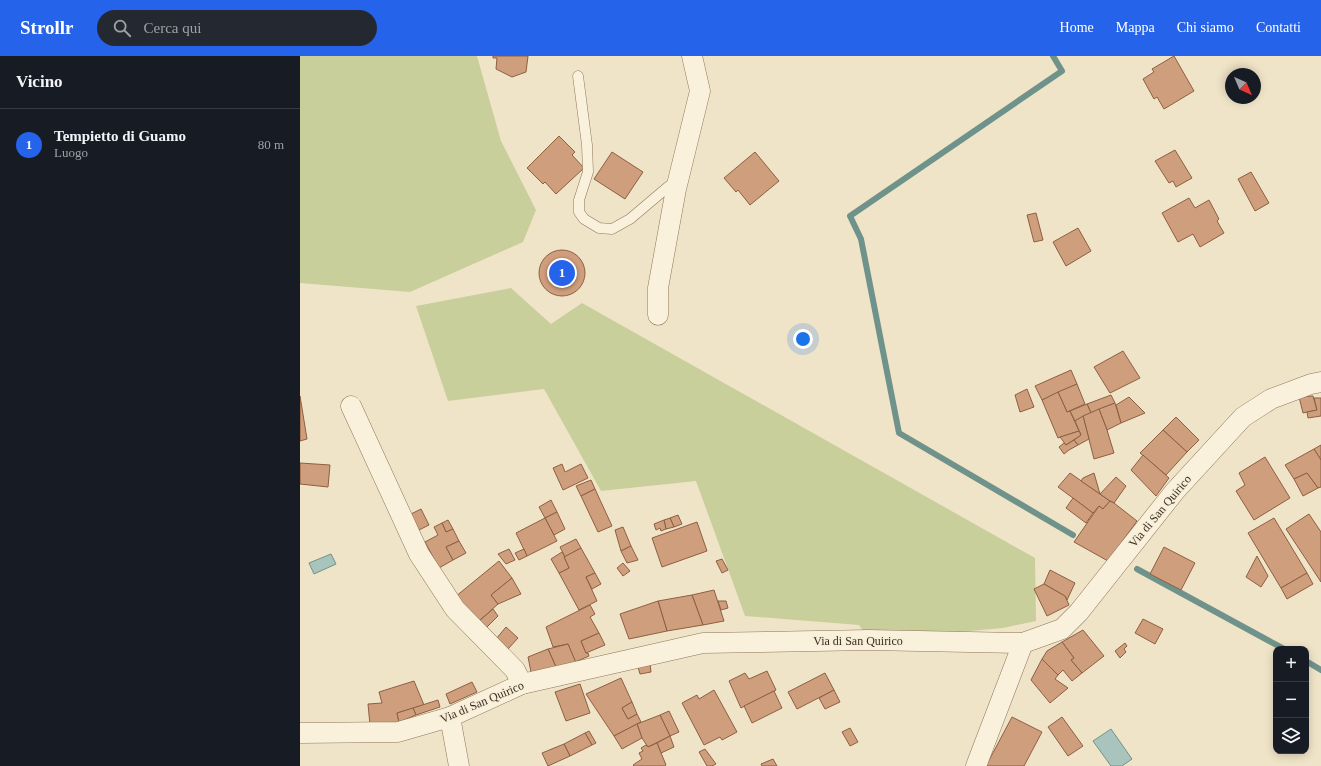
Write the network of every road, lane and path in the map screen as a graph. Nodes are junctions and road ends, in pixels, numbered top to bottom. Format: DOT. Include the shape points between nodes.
graph roads {
  1 [pos="692,56"];
  2 [pos="578,76"];
  3 [pos="676,189"];
  4 [pos="658,315"];
  5 [pos="1321,382"];
  6 [pos="351,406"];
  7 [pos="1023,642"];
  8 [pos="522,684"];
  9 [pos="450,717"];
  10 [pos="300,733"];
  11 [pos="459,766"];
  12 [pos="976,766"];
  1 -- 3 [label="street" via="700,92"];
  2 -- 3 [label="lane" via="587,145 588,172 579,200 579,212 584,219 599,228 612,229 630,219 669,186"];
  3 -- 4 [label="street" via="658,288"];
  5 -- 7 [label="street, Via di San Quirico" via="1271,399 1243,417 1175,491 1080,612 1062,629"];
  6 -- 8 [label="street" via="419,554 455,609 515,670"];
  7 -- 8 [label="street, Via di San Quirico" via="869,640 703,643"];
  7 -- 12 [label="street"];
  8 -- 9 [label="street, Via di San Quirico"];
  9 -- 10 [label="street, Via di San Quirico" via="398,732"];
  9 -- 11 [label="street"];
}
